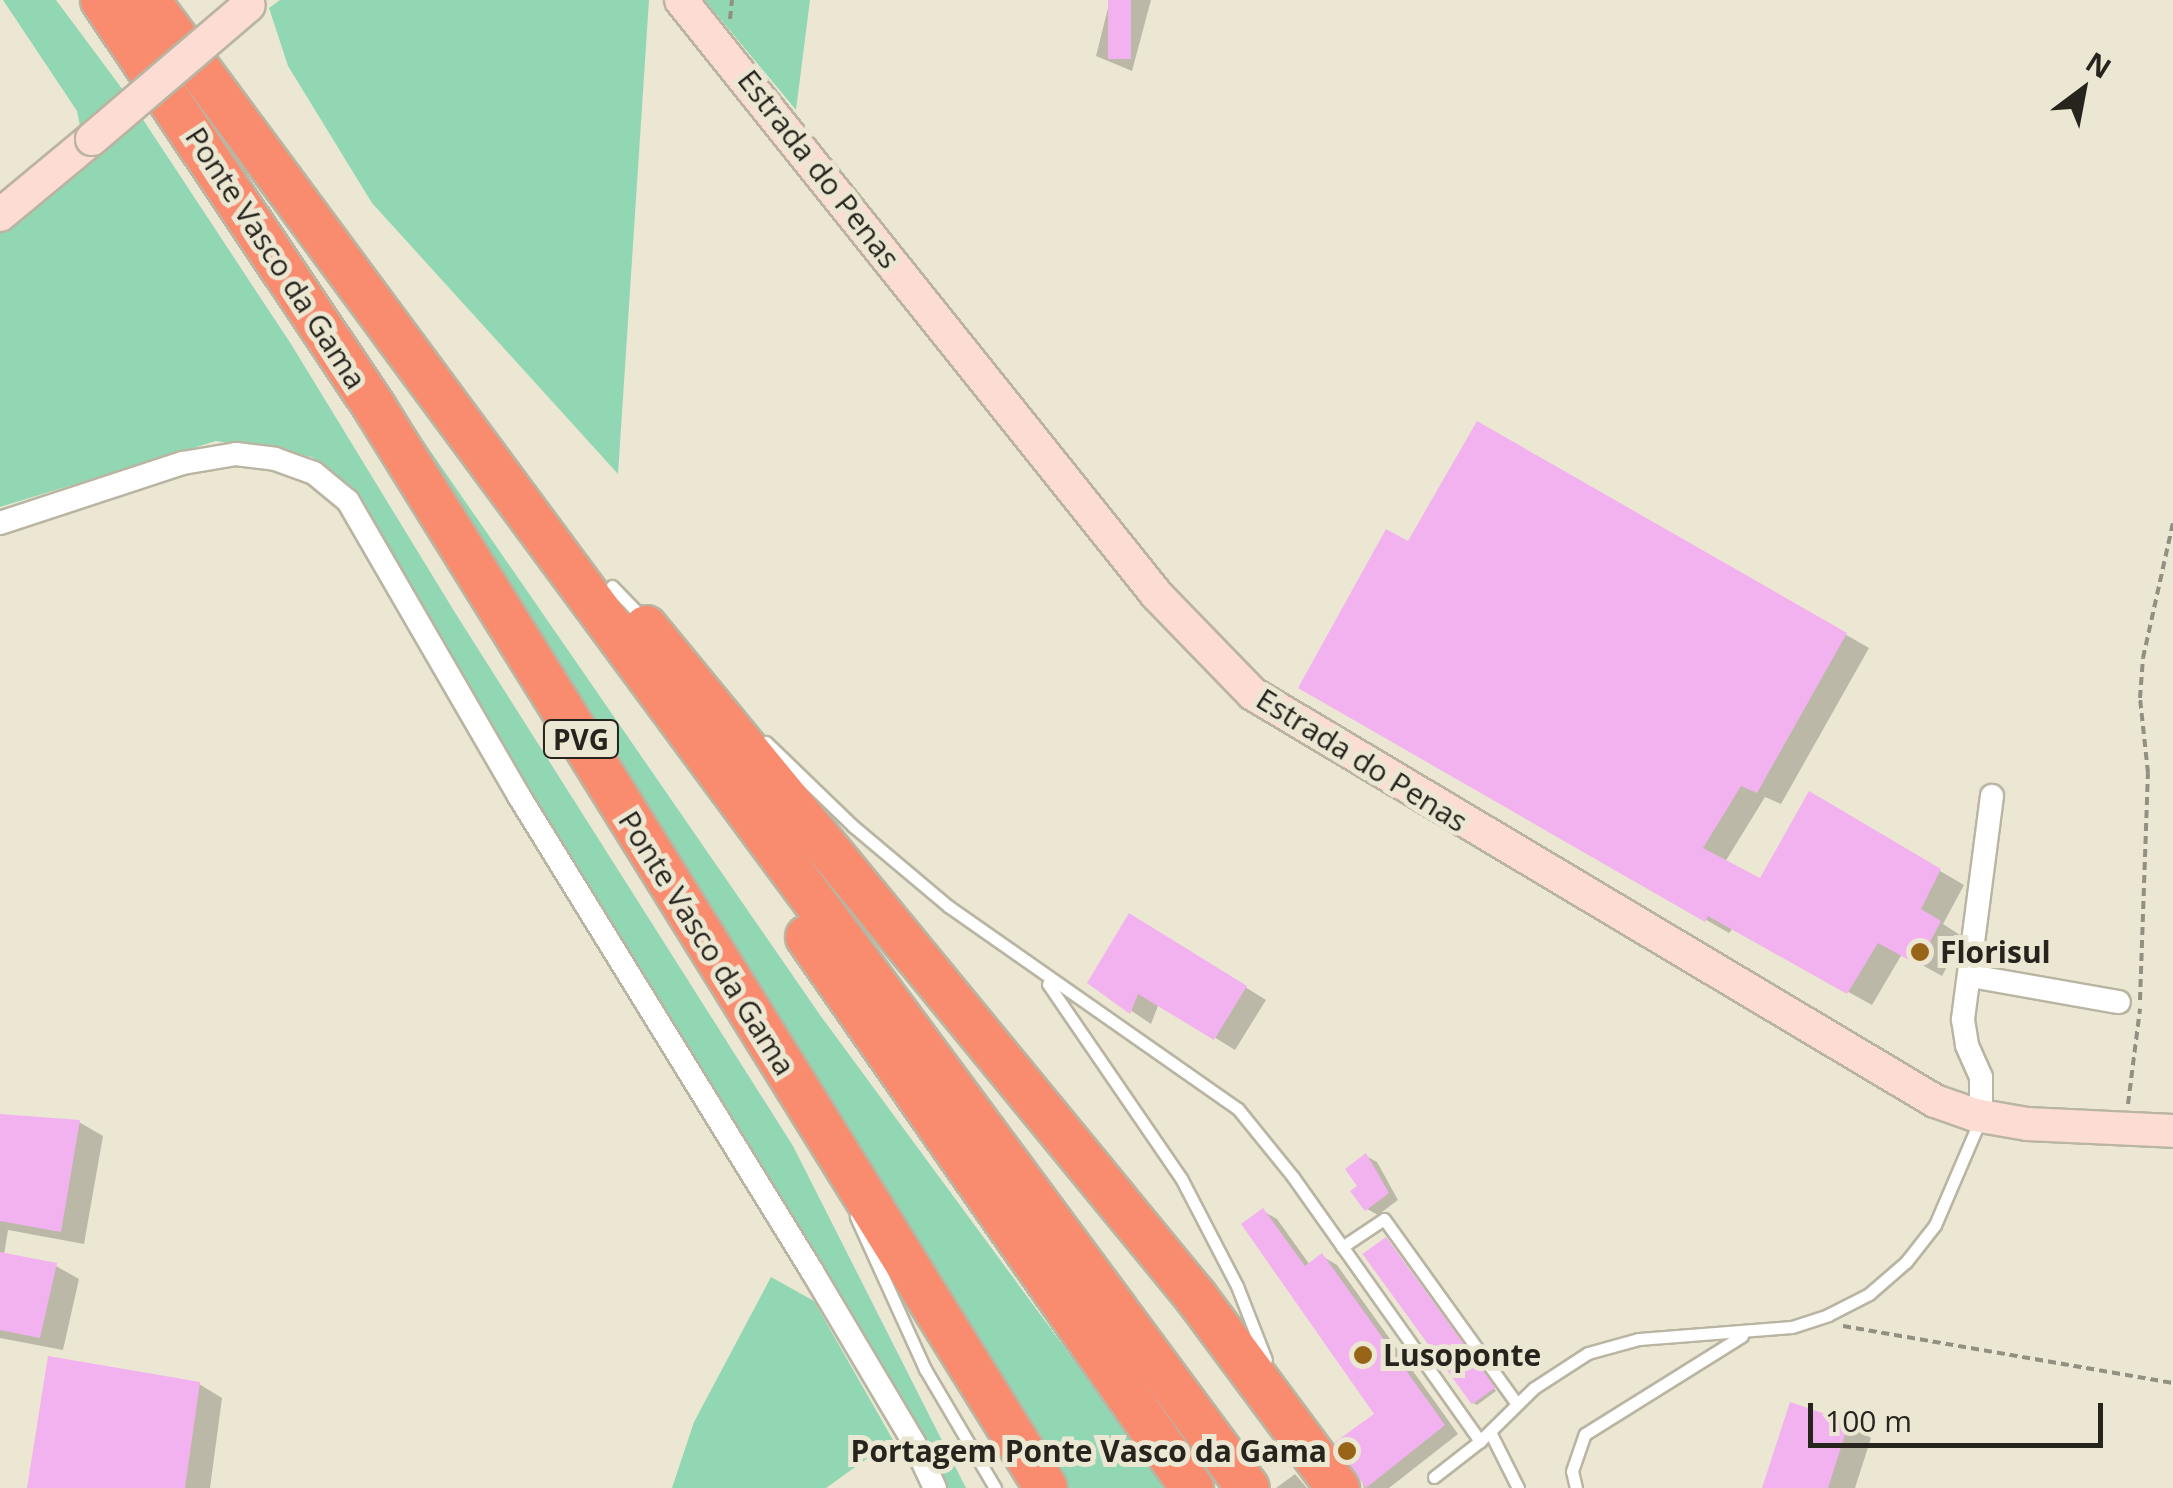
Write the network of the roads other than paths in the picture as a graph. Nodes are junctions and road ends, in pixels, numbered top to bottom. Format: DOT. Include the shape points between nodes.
graph roads {
  1 [pos="102,0"];
  2 [pos="148,0"];
  3 [pos="681,0"];
  4 [pos="252,2"];
  5 [pos="290,194"];
  6 [pos="0,216"];
  7 [pos="0,522"];
  8 [pos="612,586"];
  9 [pos="731,706"];
  10 [pos="755,731"];
  11 [pos="1992,796"];
  12 [pos="1064,970"];
  13 [pos="1040,974"];
  14 [pos="1970,976"];
  15 [pos="1055,984"];
  16 [pos="2119,1002"];
  17 [pos="1982,1116"];
  18 [pos="822,1129"];
  19 [pos="2173,1131"];
  20 [pos="1342,1246"];
  21 [pos="1746,1334"];
  22 [pos="1516,1403"];
  23 [pos="1289,1420"];
  24 [pos="1485,1436"];
  25 [pos="1434,1478"];
  26 [pos="935,1488"];
  27 [pos="995,1488"];
  28 [pos="1046,1488"];
  29 [pos="1192,1488"];
  30 [pos="1248,1488"];
  31 [pos="1338,1488"];
  32 [pos="1518,1488"];
  33 [pos="1576,1488"];
  1 -- 18 [label="highway, Ponte Vasco da Gama / PVG" via="354,375"];
  2 -- 5 [label="highway, Ponte Vasco da Gama / PVG"];
  3 -- 17 [label="street, Estrada do Penas" via="1156,594 1253,694 1896,1081"];
  4 -- 6 [label="street, bridge"];
  5 -- 8 [label="highway, Ponte Vasco da Gama / PVG"];
  5 -- 29 [label="highway, Ponte Vasco da Gama / PVG"];
  5 -- 30 [label="highway, Ponte Vasco da Gama / PVG"];
  7 -- 26 [label="street" via="182,463 236,454 314,474 348,501 518,796 822,1288"];
  8 -- 9 [label="lane"];
  8 -- 23 [label="highway, Ponte Vasco da Gama / PVG" via="1196,1297"];
  10 -- 13 [label="lane" via="914,879"];
  11 -- 14 [label="street"];
  12 -- 15 [label="lane"];
  13 -- 15 [label="lane"];
  13 -- 23 [label="lane" via="1190,1193 1237,1286"];
  14 -- 16 [label="street"];
  14 -- 17 [label="street" via="1963,1018 1981,1077"];
  15 -- 20 [label="lane" via="1238,1109"];
  17 -- 19 [label="street, Estrada do Penas"];
  17 -- 21 [label="lane" via="1947,1205 1918,1248 1869,1294 1808,1322"];
  18 -- 27 [label="lane" via="899,1318"];
  18 -- 28 [label="highway, Ponte Vasco da Gama / PVG"];
  20 -- 22 [label="lane" via="1384,1218"];
  20 -- 24 [label="lane"];
  21 -- 22 [label="lane" via="1612,1344 1573,1360"];
  21 -- 33 [label="lane" via="1585,1434 1572,1471"];
  22 -- 24 [label="lane"];
  23 -- 31 [label="highway, Ponte Vasco da Gama / PVG"];
  24 -- 25 [label="lane"];
  24 -- 32 [label="lane"];
}
